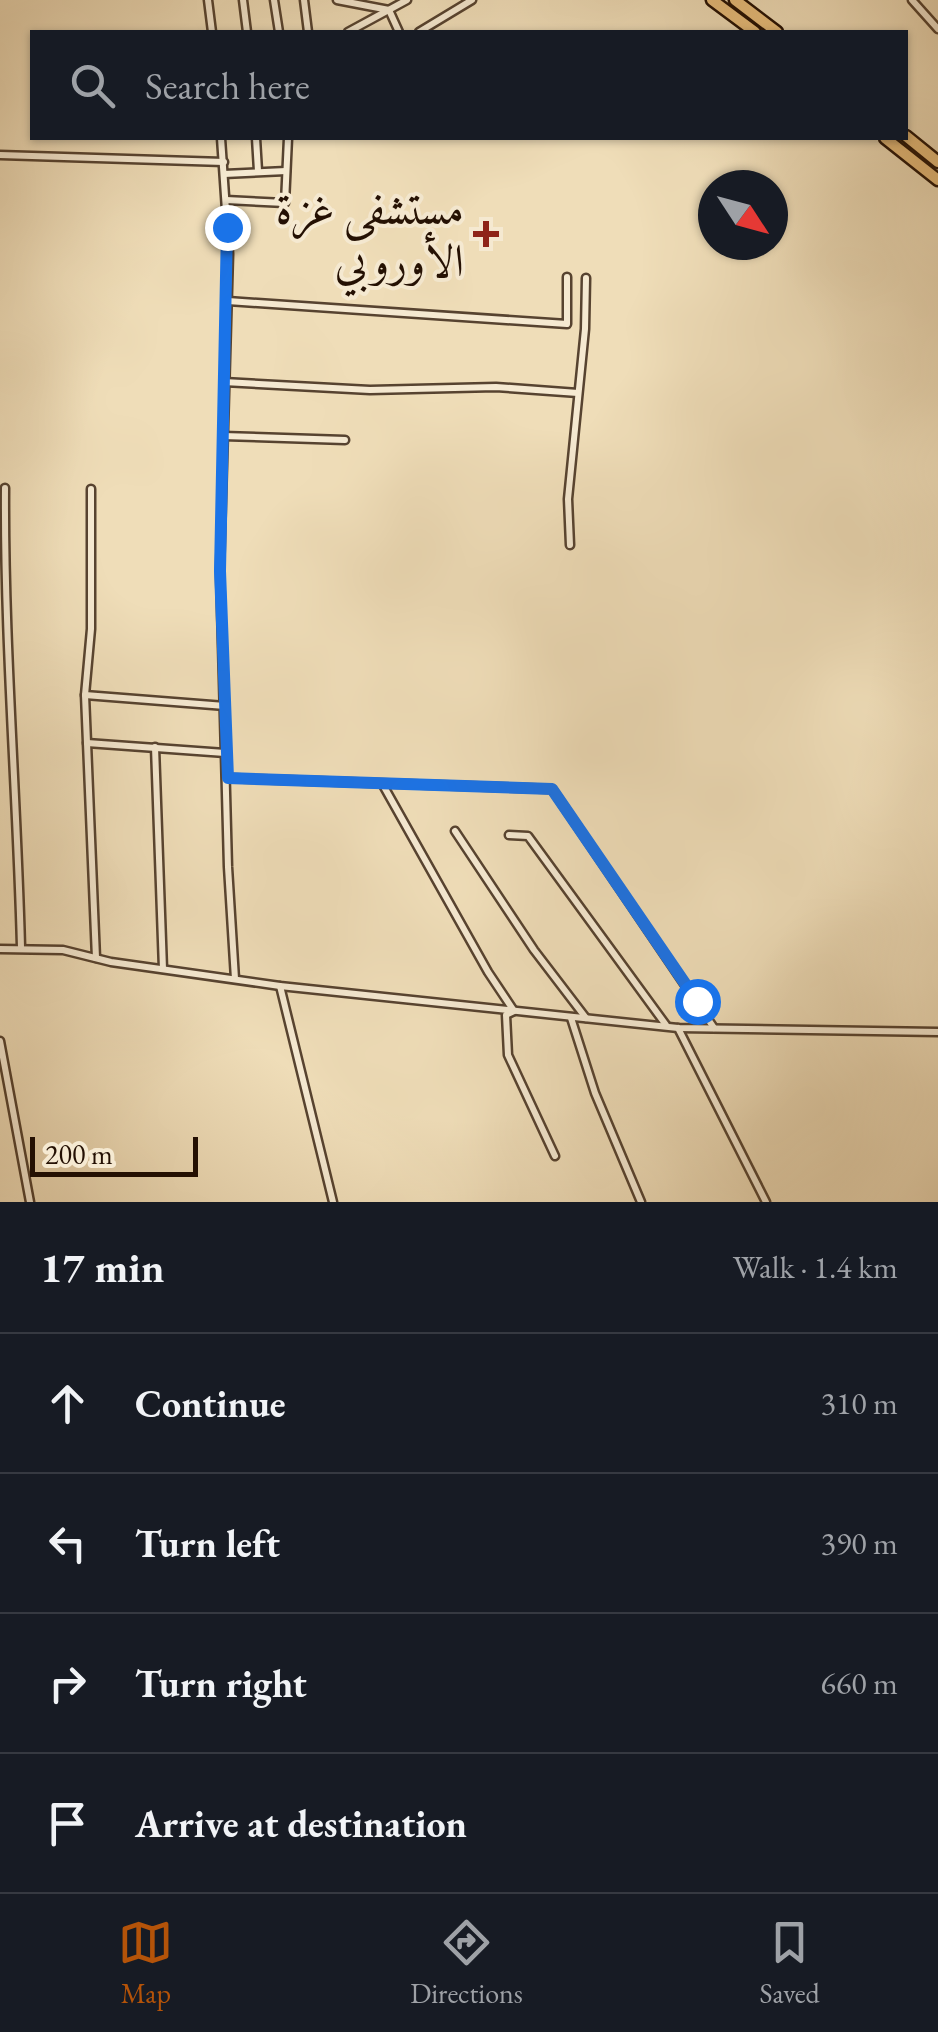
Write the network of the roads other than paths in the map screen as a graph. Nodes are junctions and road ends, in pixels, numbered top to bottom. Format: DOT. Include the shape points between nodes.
graph roads {
  1 [pos="208,0"];
  2 [pos="243,0"];
  3 [pos="274,0"];
  4 [pos="304,0"];
  5 [pos="337,0"];
  6 [pos="388,0"];
  7 [pos="406,0"];
  8 [pos="472,0"];
  9 [pos="712,0"];
  10 [pos="735,0"];
  11 [pos="912,0"];
  12 [pos="356,1"];
  13 [pos="390,10"];
  14 [pos="938,29"];
  15 [pos="212,30"];
  16 [pos="247,30"];
  17 [pos="278,30"];
  18 [pos="308,30"];
  19 [pos="352,30"];
  20 [pos="398,30"];
  21 [pos="422,30"];
  22 [pos="752,30"];
  23 [pos="773,30"];
  24 [pos="908,138"];
  25 [pos="221,140"];
  26 [pos="256,140"];
  27 [pos="288,140"];
  28 [pos="887,140"];
  29 [pos="0,155"];
  30 [pos="224,162"];
  31 [pos="938,162"];
  32 [pos="258,171"];
  33 [pos="286,171"];
  34 [pos="224,174"];
  35 [pos="938,180"];
  36 [pos="226,200"];
  37 [pos="567,277"];
  38 [pos="586,278"];
  39 [pos="228,301"];
  40 [pos="224,382"];
  41 [pos="578,393"];
  42 [pos="223,436"];
  43 [pos="345,440"];
  44 [pos="5,488"];
  45 [pos="90,488"];
  46 [pos="570,545"];
  47 [pos="85,695"];
  48 [pos="225,706"];
  49 [pos="87,743"];
  50 [pos="155,747"];
  51 [pos="225,753"];
  52 [pos="228,778"];
  53 [pos="384,785"];
  54 [pos="455,831"];
  55 [pos="508,836"];
  56 [pos="21,947"];
  57 [pos="0,949"];
  58 [pos="96,958"];
  59 [pos="164,969"];
  60 [pos="235,979"];
  61 [pos="280,986"];
  62 [pos="514,1011"];
  63 [pos="571,1018"];
  64 [pos="586,1019"];
  65 [pos="666,1026"];
  66 [pos="678,1028"];
  67 [pos="714,1029"];
  68 [pos="938,1032"];
  69 [pos="0,1040"];
  70 [pos="554,1156"];
  71 [pos="30,1202"];
  72 [pos="332,1202"];
  73 [pos="641,1202"];
  74 [pos="766,1202"];
  1 -- 15 [label="street"];
  2 -- 16 [label="street"];
  3 -- 17 [label="street"];
  4 -- 18 [label="street"];
  5 -- 12 [label="street"];
  6 -- 13 [label="street"];
  7 -- 13 [label="street"];
  8 -- 21 [label="street"];
  9 -- 22 [label="highway"];
  10 -- 23 [label="highway"];
  11 -- 14 [label="street"];
  12 -- 13 [label="street"];
  13 -- 19 [label="street"];
  13 -- 20 [label="street"];
  24 -- 31 [label="highway"];
  25 -- 30 [label="street"];
  26 -- 32 [label="street"];
  27 -- 33 [label="street"];
  28 -- 35 [label="highway"];
  29 -- 30 [label="street"];
  30 -- 34 [label="street"];
  32 -- 33 [label="street"];
  32 -- 34 [label="street"];
  33 -- 36 [label="street" via="285,203"];
  34 -- 36 [label="street"];
  36 -- 39 [label="street"];
  37 -- 39 [label="street" via="567,324"];
  38 -- 41 [label="street"];
  39 -- 40 [label="street"];
  40 -- 41 [label="street"];
  40 -- 42 [label="street"];
  41 -- 46 [label="street"];
  42 -- 43 [label="street"];
  42 -- 48 [label="street"];
  44 -- 56 [label="street"];
  45 -- 47 [label="street"];
  47 -- 48 [label="street"];
  47 -- 49 [label="street"];
  48 -- 51 [label="street"];
  49 -- 50 [label="street"];
  49 -- 58 [label="street"];
  50 -- 51 [label="street"];
  50 -- 59 [label="street"];
  51 -- 52 [label="street"];
  52 -- 53 [label="street"];
  52 -- 60 [label="street"];
  53 -- 62 [label="street"];
  53 -- 67 [label="street" via="552,789"];
  54 -- 64 [label="street"];
  55 -- 65 [label="street" via="528,836"];
  56 -- 57 [label="street"];
  56 -- 58 [label="street"];
  58 -- 59 [label="street"];
  59 -- 60 [label="street"];
  60 -- 61 [label="street"];
  61 -- 62 [label="street"];
  61 -- 72 [label="street"];
  62 -- 63 [label="street"];
  62 -- 70 [label="street" via="506,1015 508,1055"];
  63 -- 64 [label="street"];
  63 -- 73 [label="street"];
  64 -- 65 [label="street"];
  65 -- 66 [label="street"];
  66 -- 67 [label="street"];
  66 -- 74 [label="street"];
  67 -- 68 [label="street"];
  69 -- 71 [label="street"];
}
